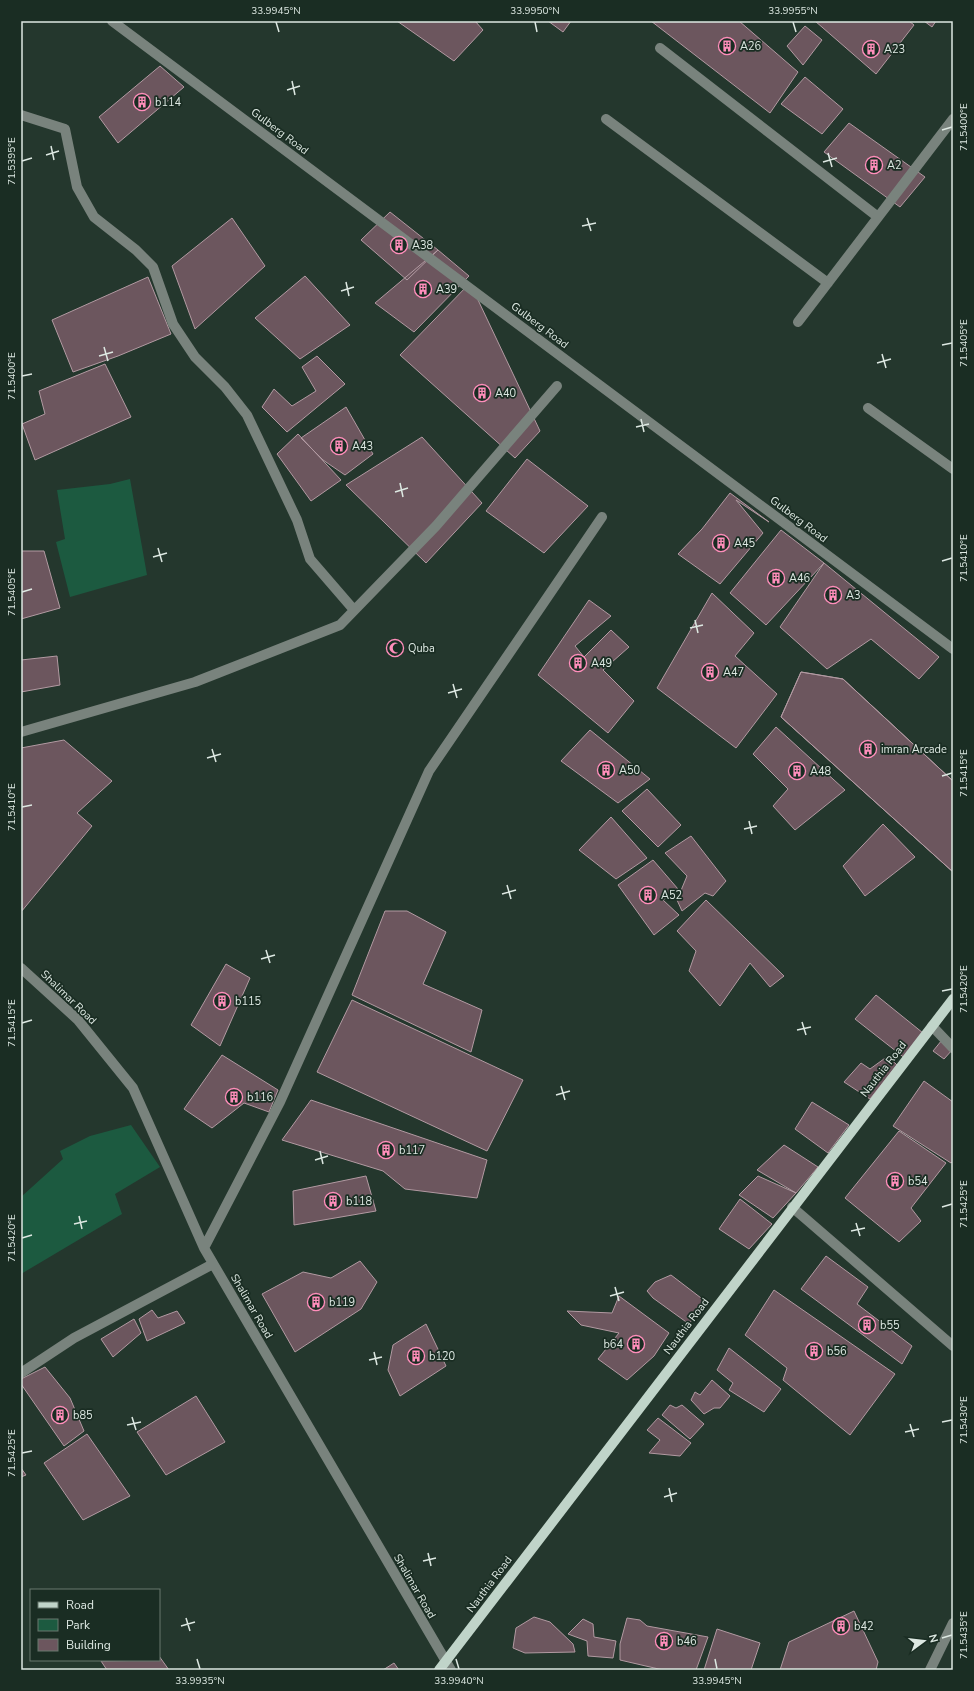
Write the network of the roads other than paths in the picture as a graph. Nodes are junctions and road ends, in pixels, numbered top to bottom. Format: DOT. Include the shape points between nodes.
graph roads {
  1 [pos="112,21"];
  2 [pos="660,48"];
  3 [pos="21,115"];
  4 [pos="606,118"];
  5 [pos="953,119"];
  6 [pos="878,217"];
  7 [pos="828,283"];
  8 [pos="798,322"];
  9 [pos="557,386"];
  10 [pos="868,408"];
  11 [pos="953,469"];
  12 [pos="602,517"];
  13 [pos="354,610"];
  14 [pos="953,649"];
  15 [pos="21,732"];
  16 [pos="21,968"];
  17 [pos="953,999"];
  18 [pos="932,1026"];
  19 [pos="953,1048"];
  20 [pos="792,1207"];
  21 [pos="204,1248"];
  22 [pos="213,1264"];
  23 [pos="953,1346"];
  24 [pos="21,1373"];
  25 [pos="953,1624"];
  26 [pos="445,1667"];
  27 [pos="930,1670"];
  1 -- 14 [label="street, Gulberg Road"];
  2 -- 6 [label="street"];
  3 -- 13 [label="street" via="65,129 77,187 94,217 136,250 153,268 173,324 195,357 225,387 247,415 297,520 310,559"];
  4 -- 7 [label="street"];
  5 -- 6 [label="street"];
  6 -- 7 [label="street"];
  7 -- 8 [label="street"];
  9 -- 13 [label="street" via="436,526"];
  10 -- 11 [label="street"];
  12 -- 21 [label="street" via="428,771 280,1102"];
  13 -- 15 [label="street" via="340,625 195,682"];
  16 -- 21 [label="street, Shalimar Road" via="78,1020 133,1088"];
  17 -- 18 [label="main road, Nauthia Road"];
  18 -- 19 [label="street"];
  18 -- 20 [label="main road, Nauthia Road"];
  20 -- 23 [label="street"];
  20 -- 26 [label="main road, Nauthia Road"];
  21 -- 22 [label="street, Shalimar Road"];
  22 -- 24 [label="street" via="74,1338"];
  22 -- 26 [label="street, Shalimar Road"];
  25 -- 27 [label="street"];
}
